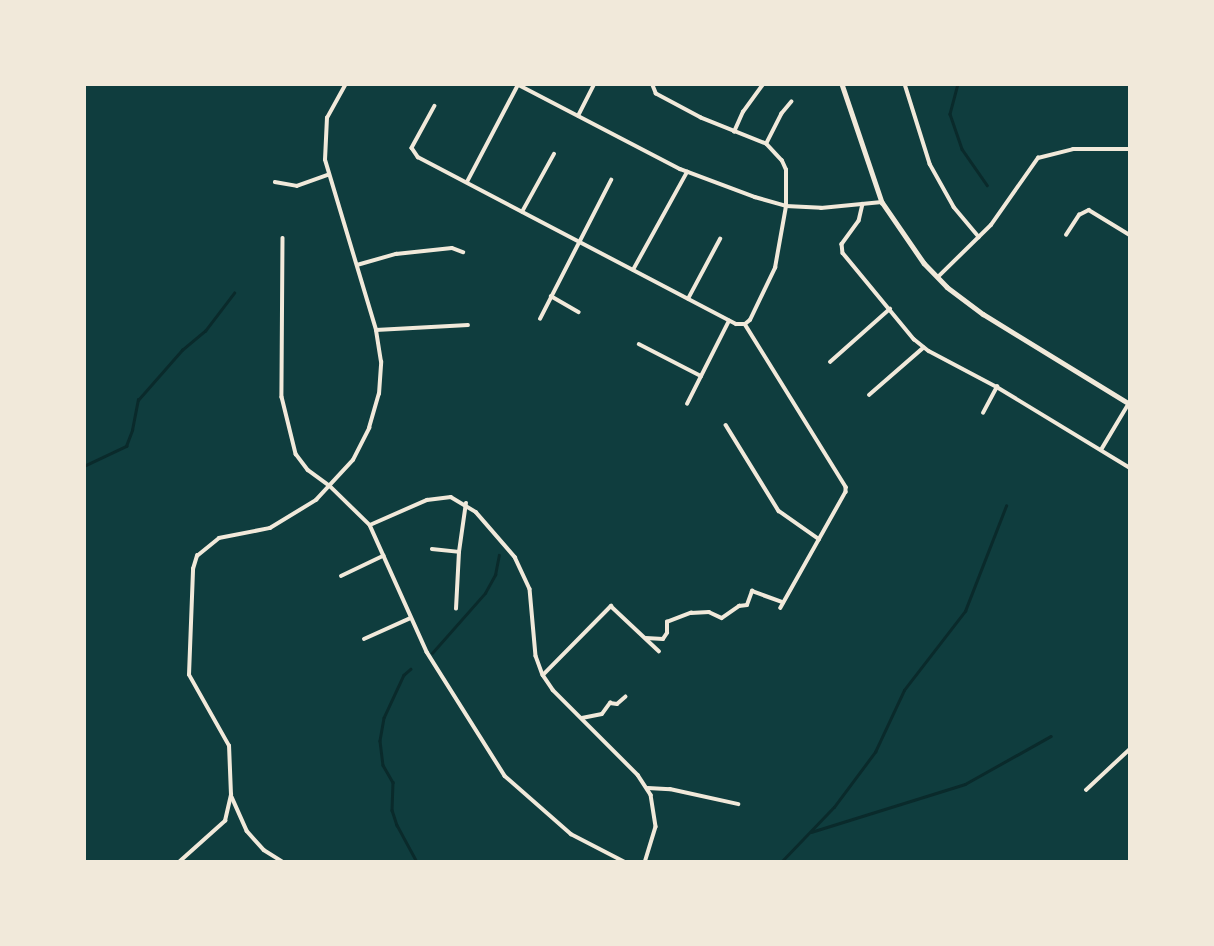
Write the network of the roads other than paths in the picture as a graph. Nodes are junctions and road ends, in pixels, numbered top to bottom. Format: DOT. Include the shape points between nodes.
graph roads {
  1 [pos="346,84"];
  2 [pos="518,84"];
  3 [pos="594,84"];
  4 [pos="652,84"];
  5 [pos="763,84"];
  6 [pos="842,84"];
  7 [pos="905,84"];
  8 [pos="792,102"];
  9 [pos="435,106"];
  10 [pos="578,116"];
  11 [pos="734,132"];
  12 [pos="766,144"];
  13 [pos="1130,149"];
  14 [pos="554,154"];
  15 [pos="687,172"];
  16 [pos="328,175"];
  17 [pos="611,180"];
  18 [pos="275,182"];
  19 [pos="467,182"];
  20 [pos="882,202"];
  21 [pos="863,204"];
  22 [pos="786,206"];
  23 [pos="522,212"];
  24 [pos="1066,235"];
  25 [pos="1130,235"];
  26 [pos="979,237"];
  27 [pos="283,238"];
  28 [pos="720,239"];
  29 [pos="578,241"];
  30 [pos="463,252"];
  31 [pos="357,265"];
  32 [pos="633,270"];
  33 [pos="938,277"];
  34 [pos="551,296"];
  35 [pos="688,299"];
  36 [pos="890,309"];
  37 [pos="579,312"];
  38 [pos="540,319"];
  39 [pos="729,321"];
  40 [pos="745,324"];
  41 [pos="468,325"];
  42 [pos="376,330"];
  43 [pos="639,344"];
  44 [pos="923,348"];
  45 [pos="830,362"];
  46 [pos="701,376"];
  47 [pos="997,387"];
  48 [pos="869,394"];
  49 [pos="687,404"];
  50 [pos="1129,404"];
  51 [pos="983,413"];
  52 [pos="726,425"];
  53 [pos="1101,450"];
  54 [pos="1130,468"];
  55 [pos="330,486"];
  56 [pos="466,503"];
  57 [pos="370,525"];
  58 [pos="819,539"];
  59 [pos="432,550"];
  60 [pos="459,552"];
  61 [pos="383,556"];
  62 [pos="341,576"];
  63 [pos="456,609"];
  64 [pos="411,618"];
  65 [pos="646,638"];
  66 [pos="364,639"];
  67 [pos="659,651"];
  68 [pos="543,675"];
  69 [pos="625,697"];
  70 [pos="582,718"];
  71 [pos="1130,749"];
  72 [pos="648,788"];
  73 [pos="1086,790"];
  74 [pos="231,795"];
  75 [pos="738,804"];
  76 [pos="179,862"];
  77 [pos="283,862"];
  78 [pos="625,862"];
  79 [pos="645,862"];
  1 -- 16 [label="street" via="327,118"];
  2 -- 10 [label="street"];
  2 -- 19 [label="street"];
  3 -- 10 [label="street"];
  4 -- 11 [label="street" via="656,94"];
  5 -- 11 [label="street"];
  6 -- 20 [label="street"];
  7 -- 26 [label="street" via="930,164 954,207"];
  8 -- 12 [label="street"];
  9 -- 19 [label="street" via="412,151"];
  10 -- 15 [label="street"];
  11 -- 12 [label="street"];
  12 -- 22 [label="street" via="786,170"];
  13 -- 26 [label="street" via="1073,149 1038,158"];
  14 -- 23 [label="street"];
  15 -- 22 [label="street"];
  15 -- 32 [label="street"];
  16 -- 18 [label="street" via="297,186"];
  16 -- 31 [label="street"];
  17 -- 29 [label="street"];
  19 -- 23 [label="street"];
  20 -- 21 [label="street"];
  20 -- 33 [label="street" via="910,246"];
  21 -- 22 [label="street"];
  21 -- 36 [label="street" via="859,221 842,244 843,253"];
  22 -- 40 [label="street" via="775,268"];
  23 -- 29 [label="street"];
  24 -- 25 [label="street" via="1079,215 1089,210"];
  26 -- 33 [label="street"];
  27 -- 55 [label="street" via="283,403 301,463"];
  28 -- 35 [label="street"];
  29 -- 32 [label="street"];
  29 -- 34 [label="street"];
  30 -- 31 [label="street" via="452,248 396,254"];
  31 -- 42 [label="street"];
  32 -- 35 [label="street"];
  33 -- 50 [label="street" via="983,314"];
  34 -- 37 [label="street"];
  34 -- 38 [label="street"];
  35 -- 39 [label="street"];
  36 -- 44 [label="street"];
  36 -- 45 [label="street"];
  39 -- 40 [label="street"];
  39 -- 46 [label="street"];
  40 -- 58 [label="street" via="846,487"];
  41 -- 42 [label="street"];
  42 -- 55 [label="street" via="380,379 374,413 353,460"];
  43 -- 46 [label="street"];
  44 -- 47 [label="street"];
  44 -- 48 [label="street"];
  46 -- 49 [label="street"];
  47 -- 51 [label="street"];
  47 -- 53 [label="street"];
  50 -- 53 [label="street"];
  52 -- 58 [label="street" via="779,512"];
  53 -- 54 [label="street"];
  55 -- 57 [label="street"];
  55 -- 74 [label="street" via="284,522 209,544 197,556 189,675 229,746"];
  56 -- 57 [label="street" via="451,497 433,498"];
  56 -- 60 [label="street"];
  56 -- 68 [label="street" via="527,577 536,656"];
  57 -- 61 [label="street"];
  58 -- 65 [label="street" via="782,605 752,591 747,605 722,618 709,612 691,613 667,622 663,639"];
  59 -- 60 [label="street"];
  60 -- 63 [label="street"];
  61 -- 62 [label="street"];
  61 -- 64 [label="street"];
  64 -- 66 [label="street"];
  64 -- 78 [label="street" via="433,663 508,779 571,834"];
  65 -- 67 [label="street"];
  65 -- 68 [label="street" via="614,607 608,608"];
  68 -- 70 [label="street"];
  69 -- 70 [label="street" via="617,704 610,703 602,714"];
  70 -- 72 [label="street"];
  71 -- 73 [label="street"];
  72 -- 75 [label="street"];
  72 -- 79 [label="street" via="657,817"];
  74 -- 76 [label="street" via="225,821"];
  74 -- 77 [label="street" via="247,831"];
}
